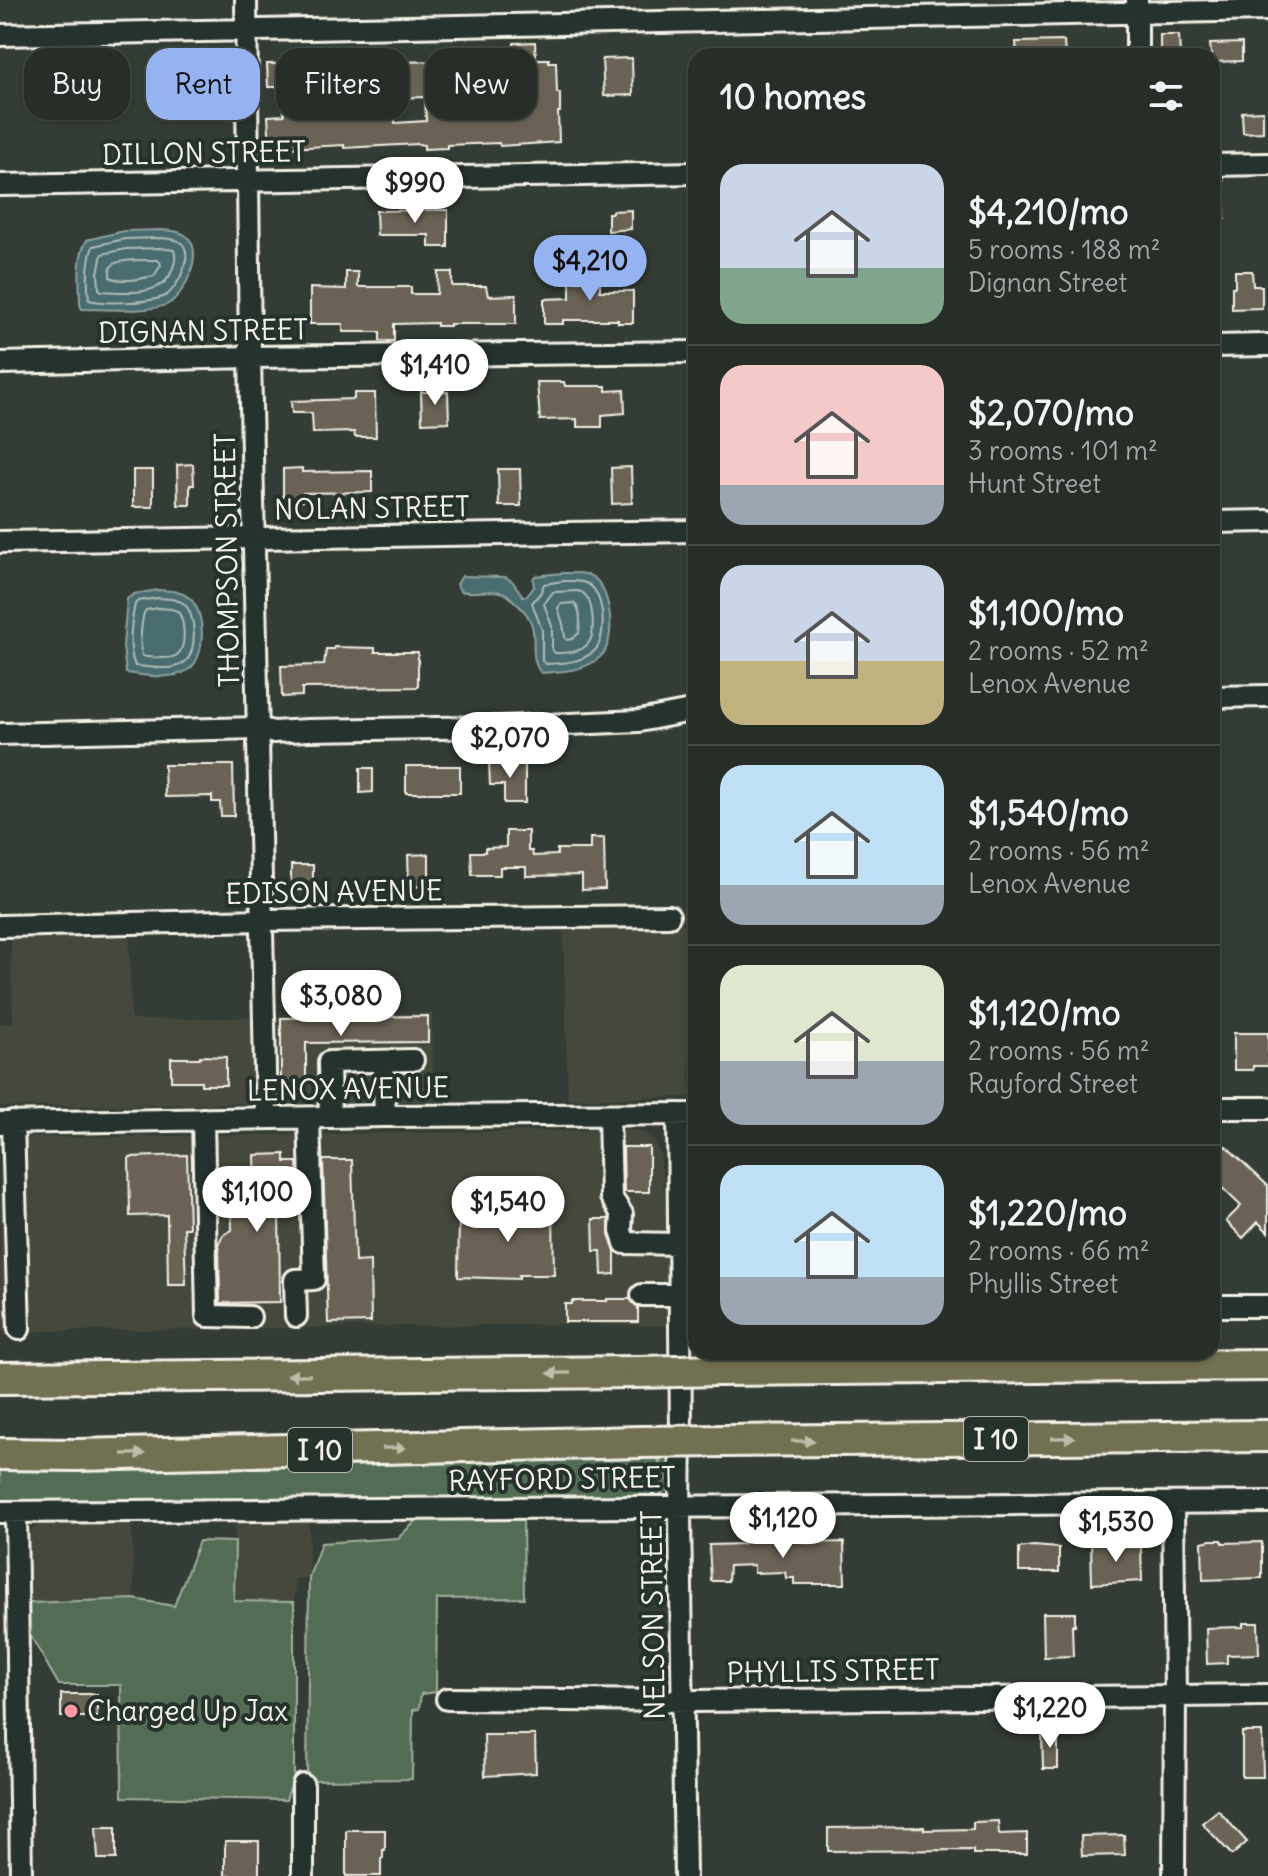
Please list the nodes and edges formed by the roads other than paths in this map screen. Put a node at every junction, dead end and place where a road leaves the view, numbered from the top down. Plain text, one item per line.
1 (246, 0) edge
2 (1137, 6) edge
3 (1268, 10) edge
4 (247, 31) junction
5 (0, 35) edge
6 (1137, 48) edge
7 (1268, 164) edge
8 (1220, 165) edge
9 (688, 173) edge
10 (248, 181) junction
11 (0, 185) edge
12 (1268, 345) edge
13 (1220, 346) edge
14 (688, 352) edge
15 (250, 357) junction
16 (0, 363) edge
17 (1268, 521) edge
18 (1220, 522) edge
19 (688, 531) edge
20 (254, 538) junction
21 (0, 542) edge
22 (1268, 696) edge
23 (1220, 697) edge
24 (688, 712) edge
25 (258, 728) junction
26 (0, 734) edge
27 (669, 916) dead end
28 (262, 920) junction
29 (0, 926) edge
30 (413, 1060) dead end
31 (383, 1061) junction
32 (1220, 1108) edge
33 (1268, 1108) edge
34 (687, 1114) edge
35 (609, 1115) junction
36 (385, 1116) junction
37 (330, 1117) junction
38 (266, 1118) junction
39 (309, 1118) junction
40 (203, 1119) junction
41 (6, 1122) edge
42 (679, 1244) junction
43 (642, 1295) dead end
44 (684, 1304) edge
45 (1220, 1306) edge
46 (1268, 1306) edge
47 (296, 1316) dead end
48 (250, 1317) dead end
49 (19, 1329) dead end
50 (1268, 1365) edge
51 (0, 1371) edge
52 (132, 1377) junction
53 (0, 1378) edge
54 (1268, 1436) edge
55 (0, 1454) edge
56 (77, 1455) junction
57 (0, 1463) edge
58 (1268, 1502) edge
59 (1173, 1503) junction
60 (680, 1506) junction
61 (8, 1512) edge
62 (1175, 1695) junction
63 (1268, 1695) edge
64 (447, 1699) dead end
65 (683, 1701) junction
66 (303, 1785) dead end
67 (21, 1876) edge
68 (303, 1876) edge
69 (685, 1876) edge
70 (1174, 1876) edge

1 - 4 street, THOMPSON STREET
2 - 3 street
2 - 4 street
2 - 6 street
4 - 5 street
4 - 10 street, THOMPSON STREET
7 - 8 street
9 - 10 street, DILLON STREET
10 - 11 street, DILLON STREET
10 - 15 street, THOMPSON STREET
12 - 13 street
14 - 15 street, DIGNAN STREET
15 - 16 street, DIGNAN STREET
15 - 20 street, THOMPSON STREET
17 - 18 street
19 - 20 street, NOLAN STREET
20 - 21 street, NOLAN STREET
20 - 25 street, THOMPSON STREET
22 - 23 street
24 - 25 street
25 - 26 street
25 - 28 street, THOMPSON STREET
27 - 28 street, EDISON AVENUE
28 - 29 street, EDISON AVENUE
28 - 38 street, THOMPSON STREET
30 - 31 street
31 - 36 street
31 - 37 street
32 - 33 street
34 - 35 street, LENOX AVENUE
34 - 42 street, NELSON STREET
35 - 36 street, LENOX AVENUE
35 - 42 street
36 - 37 street, LENOX AVENUE
37 - 39 street, LENOX AVENUE
38 - 39 street, LENOX AVENUE
38 - 40 street, LENOX AVENUE
39 - 47 street
40 - 41 street, LENOX AVENUE
40 - 48 street
41 - 49 street
42 - 44 street, NELSON STREET
43 - 44 street
44 - 60 street, NELSON STREET
45 - 46 street
50 -> 52 highway, bridge
51 - 52 highway
52 - 53 highway
56 -> 54 highway, I 10, bridge
55 - 56 highway, I 10
56 - 57 highway
58 - 59 street, RAYFORD STREET
59 - 60 street, RAYFORD STREET
59 - 62 street
60 - 61 street, RAYFORD STREET
60 - 65 street, NELSON STREET
61 - 67 street
62 - 63 street, PHYLLIS STREET
62 - 65 street, PHYLLIS STREET
62 - 70 street
64 - 65 street, PHYLLIS STREET
65 - 69 street, NELSON STREET
66 - 68 street

